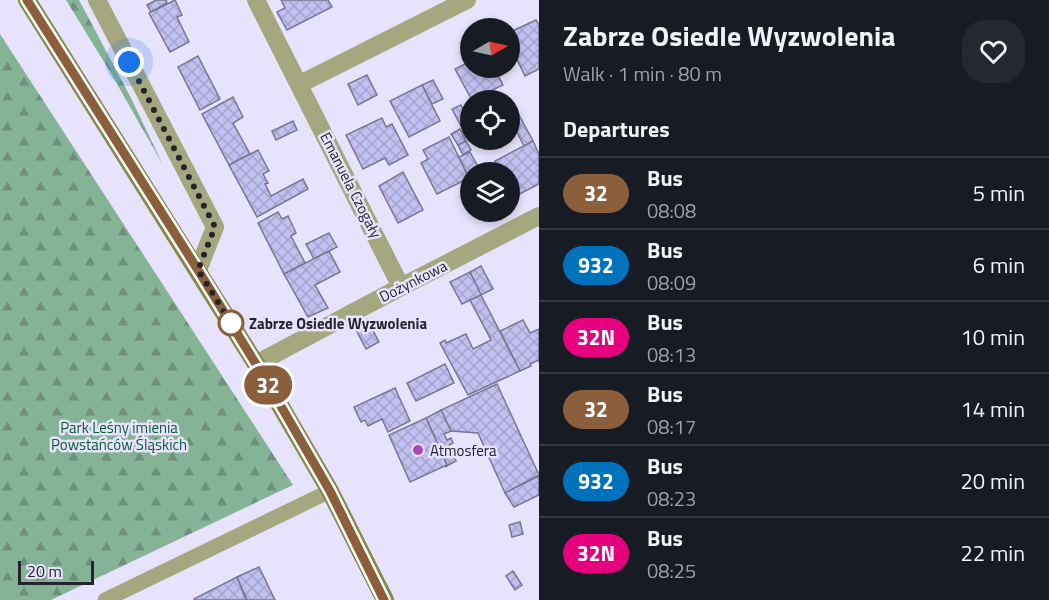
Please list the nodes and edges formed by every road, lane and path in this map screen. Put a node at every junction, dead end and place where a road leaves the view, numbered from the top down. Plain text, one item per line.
1 (27, 0) edge
2 (97, 0) edge
3 (256, 0) edge
4 (467, 0) edge
5 (300, 84) junction
6 (539, 216) edge
7 (198, 270) junction
8 (402, 287) junction
9 (256, 364) junction
10 (330, 491) junction
11 (105, 600) edge
12 (384, 600) edge

1 - 7 street
2 - 7 street
3 - 5 street, Emanuela Czogały
4 - 5 street
5 - 8 street, Emanuela Czogały
6 - 8 street, Dożynkowa
7 - 9 street
8 - 9 street, Dożynkowa
9 - 10 street
10 - 11 lane
10 - 12 street

